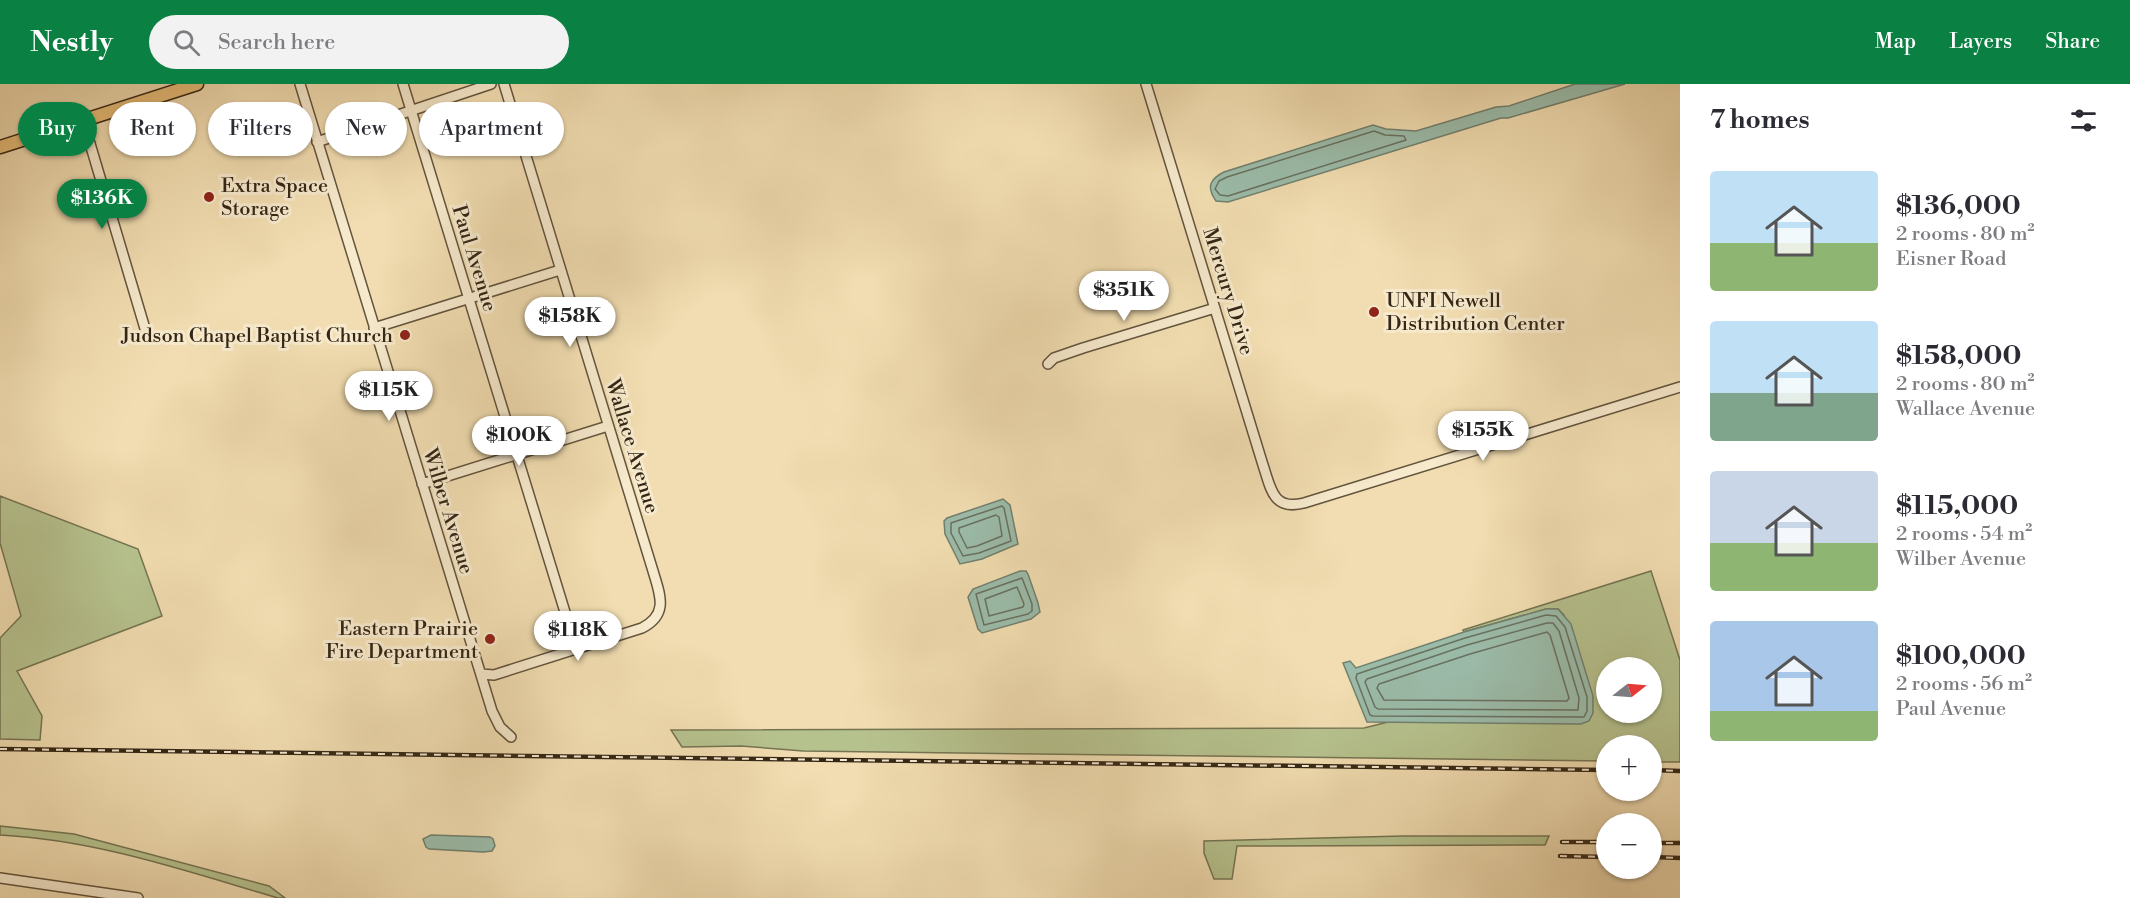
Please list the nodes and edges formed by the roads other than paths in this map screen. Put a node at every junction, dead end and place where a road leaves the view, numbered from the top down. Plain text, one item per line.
1 (197, 84) edge
2 (300, 84) edge
3 (403, 84) edge
4 (490, 84) edge
5 (504, 84) edge
6 (1146, 84) edge
7 (169, 88) edge
8 (411, 110) junction
9 (97, 115) edge
10 (18, 141) edge
11 (317, 142) junction
12 (0, 147) edge
13 (94, 156) edge
14 (560, 270) junction
15 (468, 298) junction
16 (1215, 308) junction
17 (374, 328) junction
18 (146, 332) dead end
19 (1048, 364) dead end
20 (1680, 387) edge
21 (608, 426) junction
22 (515, 454) junction
23 (422, 484) junction
24 (576, 648) junction
25 (481, 674) junction
26 (511, 737) dead end
27 (0, 878) edge
28 (138, 898) edge

1 - 7 main road
2 - 11 street, Wilber Avenue
3 - 8 street, Paul Avenue
4 - 8 street
5 - 14 street, Wallace Avenue
6 - 16 street, Mercury Drive
7 - 9 main road
8 - 11 street
8 - 15 street, Paul Avenue
10 - 12 main road
11 - 17 street, Wilber Avenue
13 - 18 street
14 - 15 street
14 - 21 street, Wallace Avenue
15 - 17 street
15 - 22 street, Paul Avenue
16 - 19 street
16 - 20 street, Mercury Drive
17 - 23 street, Wilber Avenue
21 - 22 street
21 - 24 street, Wallace Avenue
22 - 23 street
22 - 24 street, Paul Avenue
23 - 25 street, Wilber Avenue
24 - 25 street
25 - 26 street, Wilber Avenue
27 - 28 street

